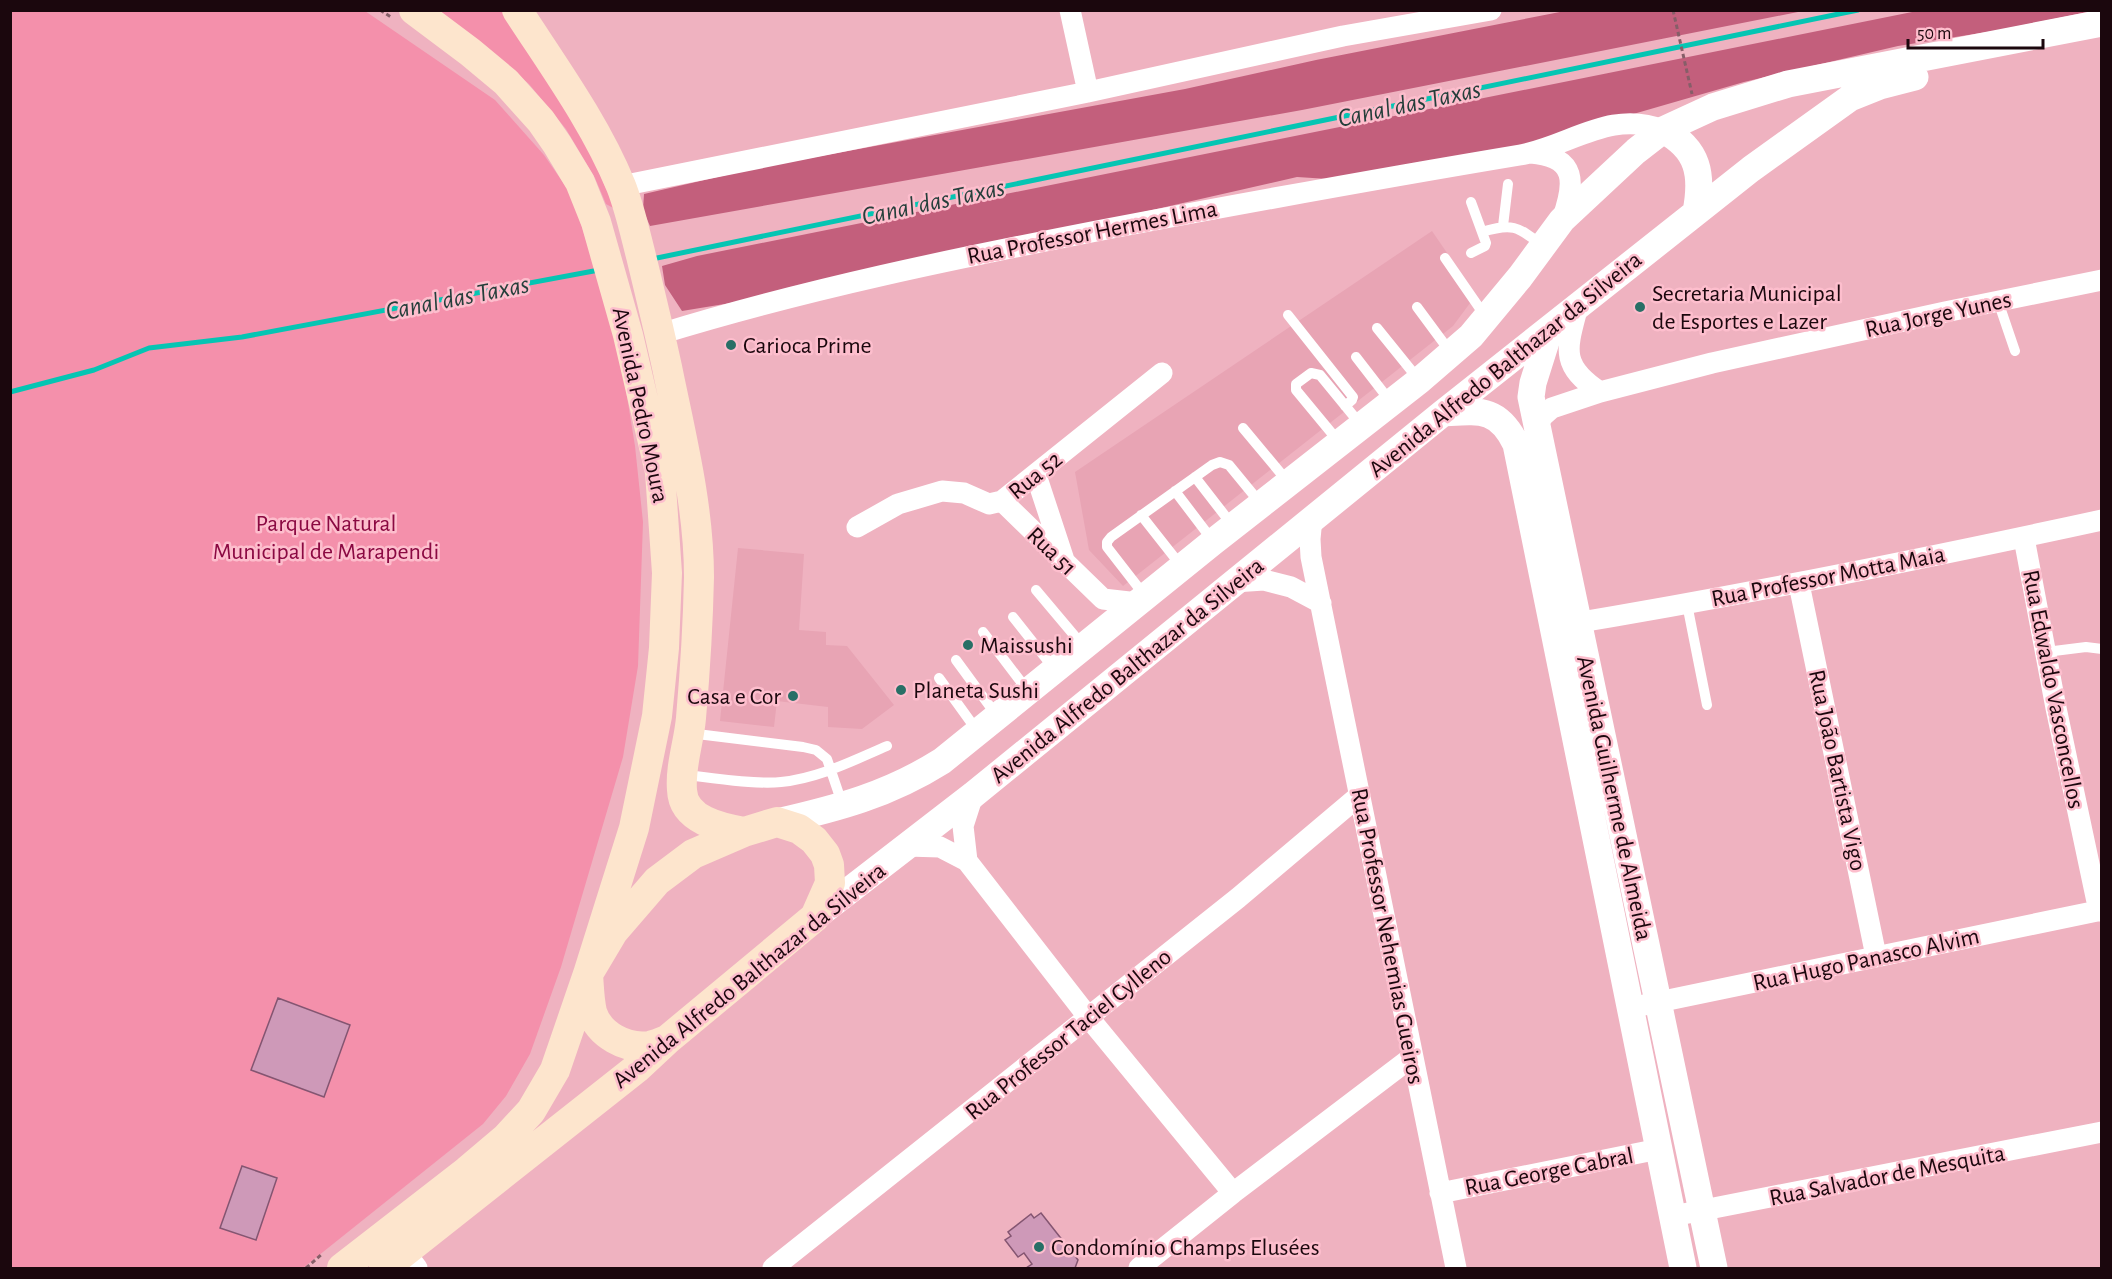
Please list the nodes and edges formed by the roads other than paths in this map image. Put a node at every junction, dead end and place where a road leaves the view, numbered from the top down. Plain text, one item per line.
1 (414, 10) edge
2 (517, 10) edge
3 (1070, 10) edge
4 (1491, 10) edge
5 (2102, 23) edge
6 (2102, 40) edge
7 (1088, 92) junction
8 (1663, 130) junction
9 (1530, 153) junction
10 (1508, 184) dead end
11 (625, 198) junction
12 (1471, 202) dead end
13 (1696, 212) junction
14 (1563, 220) junction
15 (1503, 226) junction
16 (1482, 232) junction
17 (1543, 246) junction
18 (1471, 254) dead end
19 (1444, 258) dead end
20 (2102, 280) edge
21 (1998, 301) junction
22 (1578, 306) junction
23 (1417, 307) dead end
24 (1288, 315) dead end
25 (1486, 319) junction
26 (658, 328) junction
27 (1377, 328) dead end
28 (1550, 330) junction
29 (2015, 351) dead end
30 (1451, 353) junction
31 (1356, 357) dead end
32 (1162, 373) dead end
33 (1420, 380) junction
34 (1600, 392) junction
35 (1390, 402) junction
36 (1443, 413) junction
37 (1353, 416) junction
38 (1536, 426) junction
39 (1244, 428) dead end
40 (1339, 442) junction
41 (1036, 475) junction
42 (1195, 477) junction
43 (1289, 483) junction
44 (1175, 491) junction
45 (1002, 501) junction
46 (1262, 504) junction
47 (1141, 515) junction
48 (1312, 518) junction
49 (2101, 522) edge
50 (857, 527) dead end
51 (1223, 534) junction
52 (2024, 538) junction
53 (1065, 564) junction
54 (1183, 567) junction
55 (1234, 582) junction
56 (1799, 584) junction
57 (1036, 590) dead end
58 (1103, 599) junction
59 (1141, 600) junction
60 (1321, 603) junction
61 (1688, 604) junction
62 (1013, 617) dead end
63 (1566, 625) junction
64 (983, 632) dead end
65 (1091, 641) junction
66 (2102, 649) edge
67 (2046, 652) junction
68 (956, 660) dead end
69 (1055, 670) junction
70 (939, 678) dead end
71 (1028, 692) junction
72 (1707, 705) dead end
73 (988, 724) junction
74 (689, 733) junction
75 (887, 746) dead end
76 (831, 770) junction
77 (682, 775) junction
78 (973, 795) junction
79 (1360, 795) junction
80 (844, 807) junction
81 (777, 822) junction
82 (744, 832) junction
83 (907, 846) junction
84 (967, 861) junction
85 (2100, 910) edge
86 (815, 917) junction
87 (1876, 956) junction
88 (588, 974) junction
89 (1658, 1003) junction
90 (1630, 1008) junction
91 (1089, 1018) junction
92 (667, 1040) junction
93 (1412, 1057) junction
94 (2102, 1132) edge
95 (1659, 1149) junction
96 (1233, 1193) junction
97 (1440, 1193) junction
98 (1702, 1212) junction
99 (1672, 1216) junction
100 (333, 1261) edge
101 (402, 1263) edge
102 (772, 1269) edge
103 (1139, 1269) edge
104 (1456, 1269) edge
105 (1683, 1269) edge
106 (1714, 1269) edge

1 - 88 main road, Avenida Pedro Moura
2 - 11 main road, Avenida Pedro Moura
3 - 7 street
4 - 7 street
5 - 8 street, Avenida Alfredo Balthazar da Silveira
6 - 13 street, Avenida Alfredo Balthazar da Silveira
7 - 11 street
8 - 9 street, Rua Professor Hermes Lima
8 - 13 street
8 - 14 street, Avenida Alfredo Balthazar da Silveira
9 - 14 street, Rua Professor Hermes Lima
9 - 26 street, Rua Professor Hermes Lima
10 - 15 lane
11 - 26 main road, Avenida Pedro Moura
12 - 16 lane
13 - 22 street, Avenida Alfredo Balthazar da Silveira
14 - 17 street, Avenida Alfredo Balthazar da Silveira
15 - 16 lane
15 - 17 lane
16 - 18 lane
17 - 25 street, Avenida Alfredo Balthazar da Silveira
19 - 25 lane
20 - 21 street, Rua Jorge Yunes
21 - 29 lane
21 - 34 street, Rua Jorge Yunes
22 - 28 street, Avenida Alfredo Balthazar da Silveira
22 - 34 street
23 - 30 lane
24 - 37 lane
25 - 30 street, Avenida Alfredo Balthazar da Silveira
26 - 74 main road, Avenida Pedro Moura
27 - 33 lane
28 - 36 street, Avenida Alfredo Balthazar da Silveira
28 - 38 street, Avenida Guilherme de Almeida
30 - 33 street, Avenida Alfredo Balthazar da Silveira
31 - 35 lane
32 - 41 street, Rua 52
33 - 35 street, Avenida Alfredo Balthazar da Silveira
34 - 38 street, Rua Jorge Yunes
35 - 37 street, Avenida Alfredo Balthazar da Silveira
36 - 48 street, Avenida Alfredo Balthazar da Silveira
36 - 63 street, Avenida Guilherme de Almeida
37 - 40 street, Avenida Alfredo Balthazar da Silveira
37 - 40 lane
38 - 63 street, Avenida Guilherme de Almeida
39 - 43 lane
40 - 43 street, Avenida Alfredo Balthazar da Silveira
41 - 45 street, Rua 52
41 - 53 street
42 - 44 lane
42 - 46 lane
42 - 51 lane
43 - 46 street, Avenida Alfredo Balthazar da Silveira
44 - 47 lane
44 - 51 lane
45 - 50 street, Rua 52
45 - 53 street, Rua 51
46 - 51 street, Avenida Alfredo Balthazar da Silveira
47 - 54 lane
47 - 59 lane
48 - 55 street, Avenida Alfredo Balthazar da Silveira
48 - 60 street, Rua Professor Nehemias Gueiros
49 - 52 street, Rua Professor Motta Maia
51 - 54 street, Avenida Alfredo Balthazar da Silveira
52 - 56 street, Rua Professor Motta Maia
52 - 67 street, Rua Edwaldo Vasconcellos
53 - 58 street, Rua 51
54 - 59 street, Avenida Alfredo Balthazar da Silveira
55 - 60 street
55 - 78 street, Avenida Alfredo Balthazar da Silveira
56 - 61 street, Rua Professor Motta Maia
56 - 87 street, Rua João Bartista Vigo
57 - 65 lane
58 - 59 street
58 - 65 street
59 - 65 street, Avenida Alfredo Balthazar da Silveira
60 - 79 street, Rua Professor Nehemias Gueiros
61 - 63 street, Rua Professor Motta Maia
61 - 72 lane
62 - 69 lane
63 - 89 street, Avenida Guilherme de Almeida
63 - 90 street, Avenida Guilherme de Almeida
64 - 71 lane
65 - 69 street, Avenida Alfredo Balthazar da Silveira
66 - 67 lane
67 - 85 street, Rua Edwaldo Vasconcellos
68 - 73 lane
69 - 71 street, Avenida Alfredo Balthazar da Silveira
70 - 73 lane
71 - 73 street, Avenida Alfredo Balthazar da Silveira
73 - 80 street, Avenida Alfredo Balthazar da Silveira
74 - 76 lane
74 - 77 main road, Avenida Pedro Moura
75 - 76 lane
76 - 77 lane
76 - 80 lane
77 - 82 main road, Avenida Pedro Moura
78 - 83 street, Avenida Alfredo Balthazar da Silveira
78 - 84 street
79 - 91 street, Rua Professor Taciel Cylleno
79 - 93 street, Rua Professor Nehemias Gueiros
80 - 81 street, Avenida Alfredo Balthazar da Silveira
81 - 82 main road, Avenida Alfredo Balthazar da Silveira
81 - 86 main road
82 - 88 main road, Avenida Alfredo Balthazar da Silveira
83 - 84 street
83 - 86 street, Avenida Alfredo Balthazar da Silveira
84 - 91 street
85 - 87 street, Rua Hugo Panasco Alvim
86 - 92 main road, Avenida Alfredo Balthazar da Silveira
87 - 89 street, Rua Hugo Panasco Alvim
88 - 92 main road
88 - 100 main road, Avenida Alfredo Balthazar da Silveira
89 - 90 street, Rua Hugo Panasco Alvim
89 - 98 street, Avenida Guilherme de Almeida
90 - 95 street, Avenida Guilherme de Almeida
91 - 96 street
91 - 102 street, Rua Professor Taciel Cylleno
92 - 101 main road, Avenida Alfredo Balthazar da Silveira
93 - 96 street
93 - 97 street, Rua Professor Nehemias Gueiros
94 - 98 street, Rua Salvador de Mesquita
95 - 97 street, Rua George Cabral
95 - 99 street, Avenida Guilherme de Almeida
96 - 103 street
97 - 104 street, Rua Professor Nehemias Gueiros
98 - 99 street, Rua Salvador de Mesquita
98 - 106 street, Avenida Guilherme de Almeida
99 - 105 street, Avenida Guilherme de Almeida

